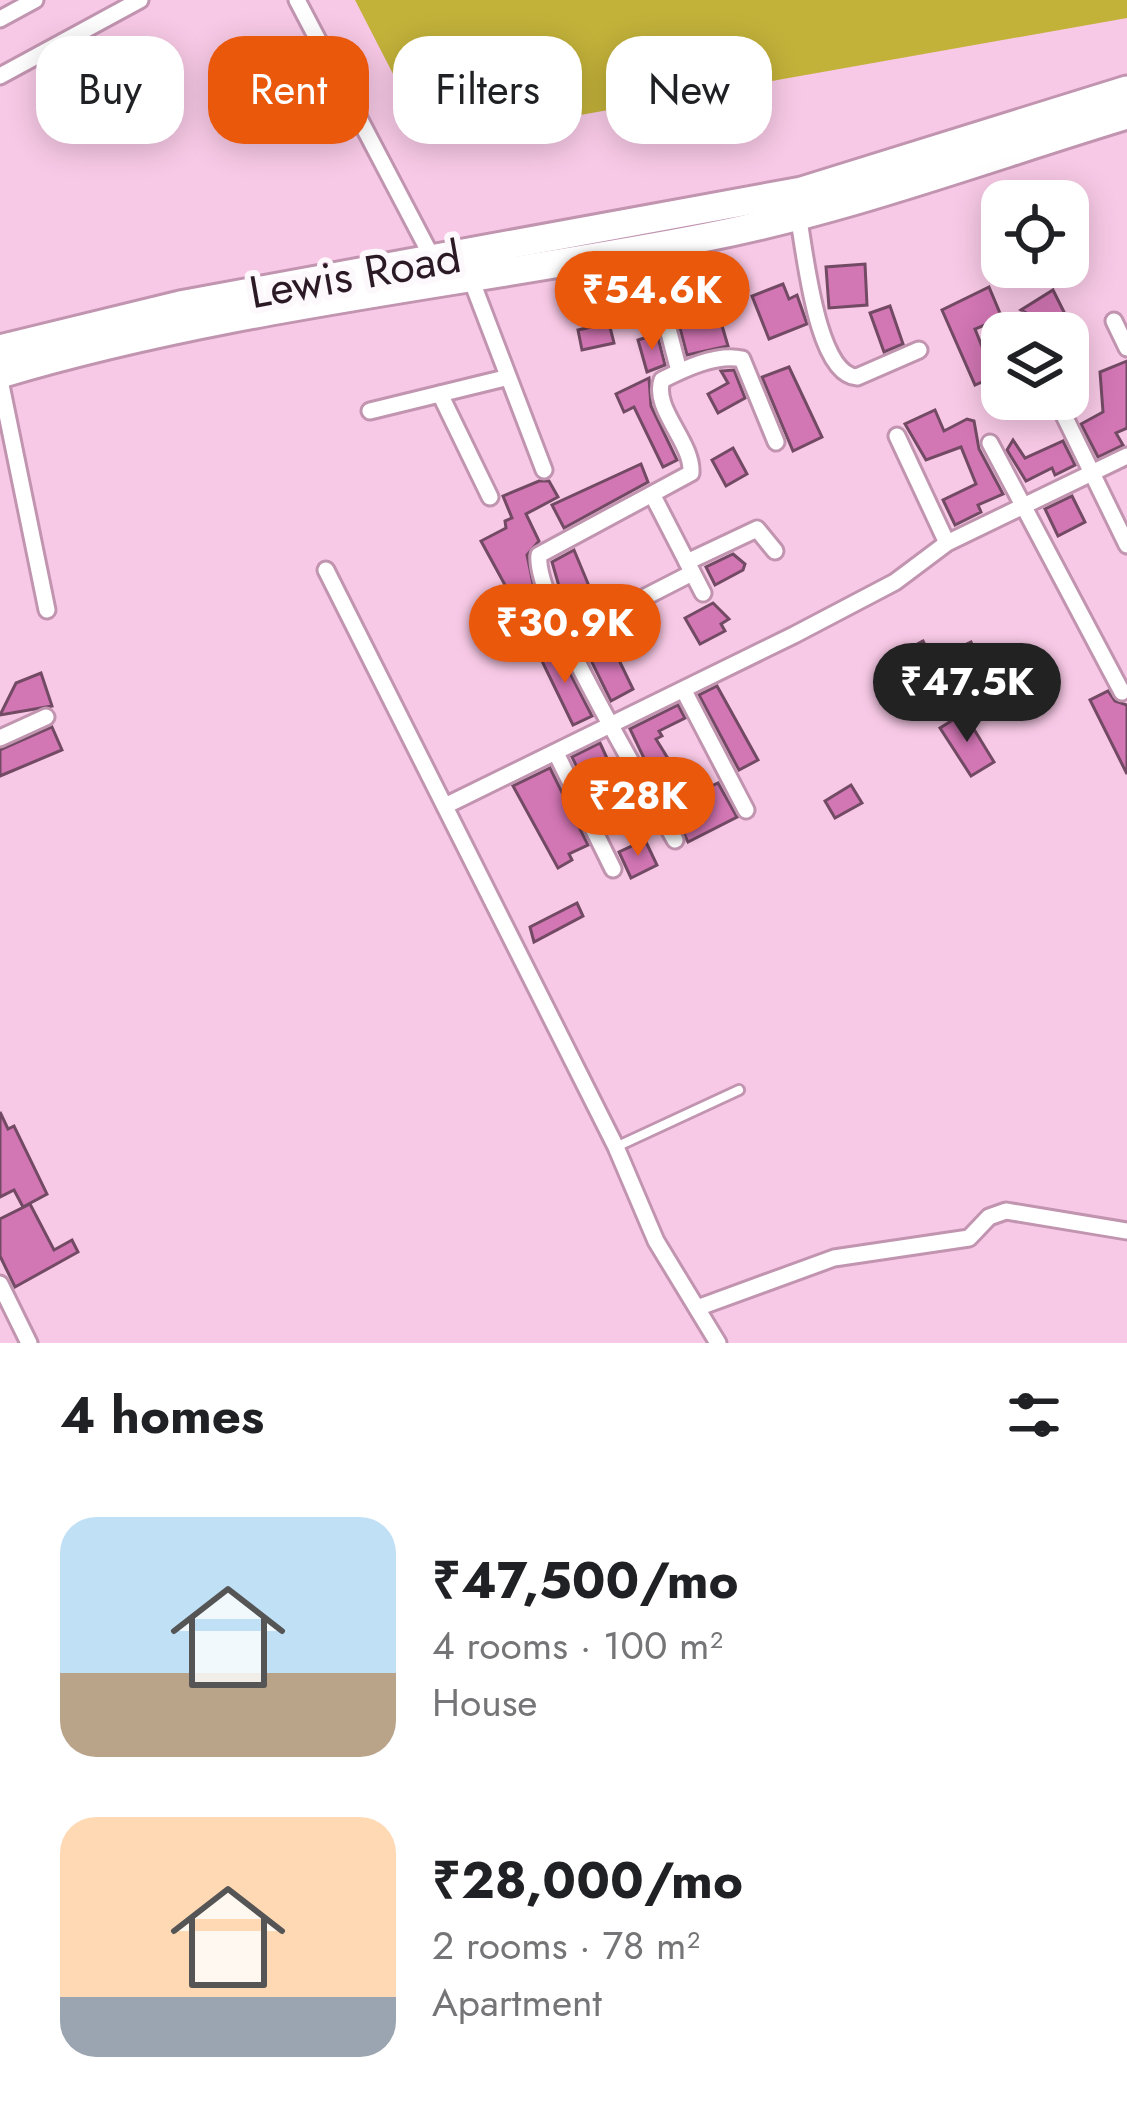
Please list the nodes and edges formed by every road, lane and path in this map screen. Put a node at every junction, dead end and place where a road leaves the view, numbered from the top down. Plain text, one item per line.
1 (35, 0) edge
2 (140, 0) edge
3 (297, 0) edge
4 (0, 19) edge
5 (0, 76) edge
6 (1127, 90) edge
7 (1127, 115) edge
8 (798, 215) junction
9 (647, 248) junction
10 (434, 261) junction
11 (471, 279) junction
12 (1114, 321) dead end
13 (1127, 348) edge
14 (0, 349) edge
15 (919, 350) dead end
16 (679, 371) junction
17 (0, 377) edge
18 (505, 378) junction
19 (440, 394) junction
20 (370, 411) dead end
21 (1065, 420) edge
22 (897, 436) dead end
23 (776, 442) dead end
24 (990, 443) dead end
25 (1127, 456) edge
26 (544, 470) dead end
27 (1089, 473) junction
28 (653, 496) junction
29 (490, 497) dead end
30 (1024, 508) junction
31 (947, 543) junction
32 (1127, 545) edge
33 (775, 551) dead end
34 (689, 568) junction
35 (326, 570) dead end
36 (703, 593) dead end
37 (47, 610) dead end
38 (608, 616) dead end
39 (684, 691) junction
40 (1122, 692) dead end
41 (46, 717) dead end
42 (614, 724) junction
43 (0, 738) edge
44 (556, 753) junction
45 (445, 806) junction
46 (746, 810) dead end
47 (675, 840) dead end
48 (613, 869) dead end
49 (739, 1090) dead end
50 (616, 1147) junction
51 (1127, 1231) edge
52 (0, 1285) edge
53 (697, 1308) junction
54 (29, 1343) edge
55 (718, 1343) edge

1 - 4 street
2 - 5 street
3 - 10 street
6 - 10 highway, Lewis Road
7 - 8 highway
8 - 9 highway
8 - 15 street
9 - 11 highway
9 - 16 street
10 - 14 highway, Lewis Road
11 - 17 highway
11 - 18 street
12 - 13 street
16 - 23 street
16 - 28 street
17 - 37 street
18 - 19 street
18 - 26 street
19 - 20 street
19 - 29 street
21 - 27 street
22 - 31 street
24 - 30 street
25 - 27 street
27 - 30 street
27 - 32 street
28 - 34 street
28 - 42 street
30 - 31 street
30 - 40 street
31 - 39 street
33 - 34 street
34 - 36 street
34 - 38 street
35 - 45 street
39 - 42 street
39 - 46 street
41 - 43 street
42 - 44 street
42 - 47 street
44 - 45 street
44 - 48 street
45 - 50 street
49 - 50 lane
50 - 53 street
51 - 53 street
52 - 54 street
53 - 55 street

